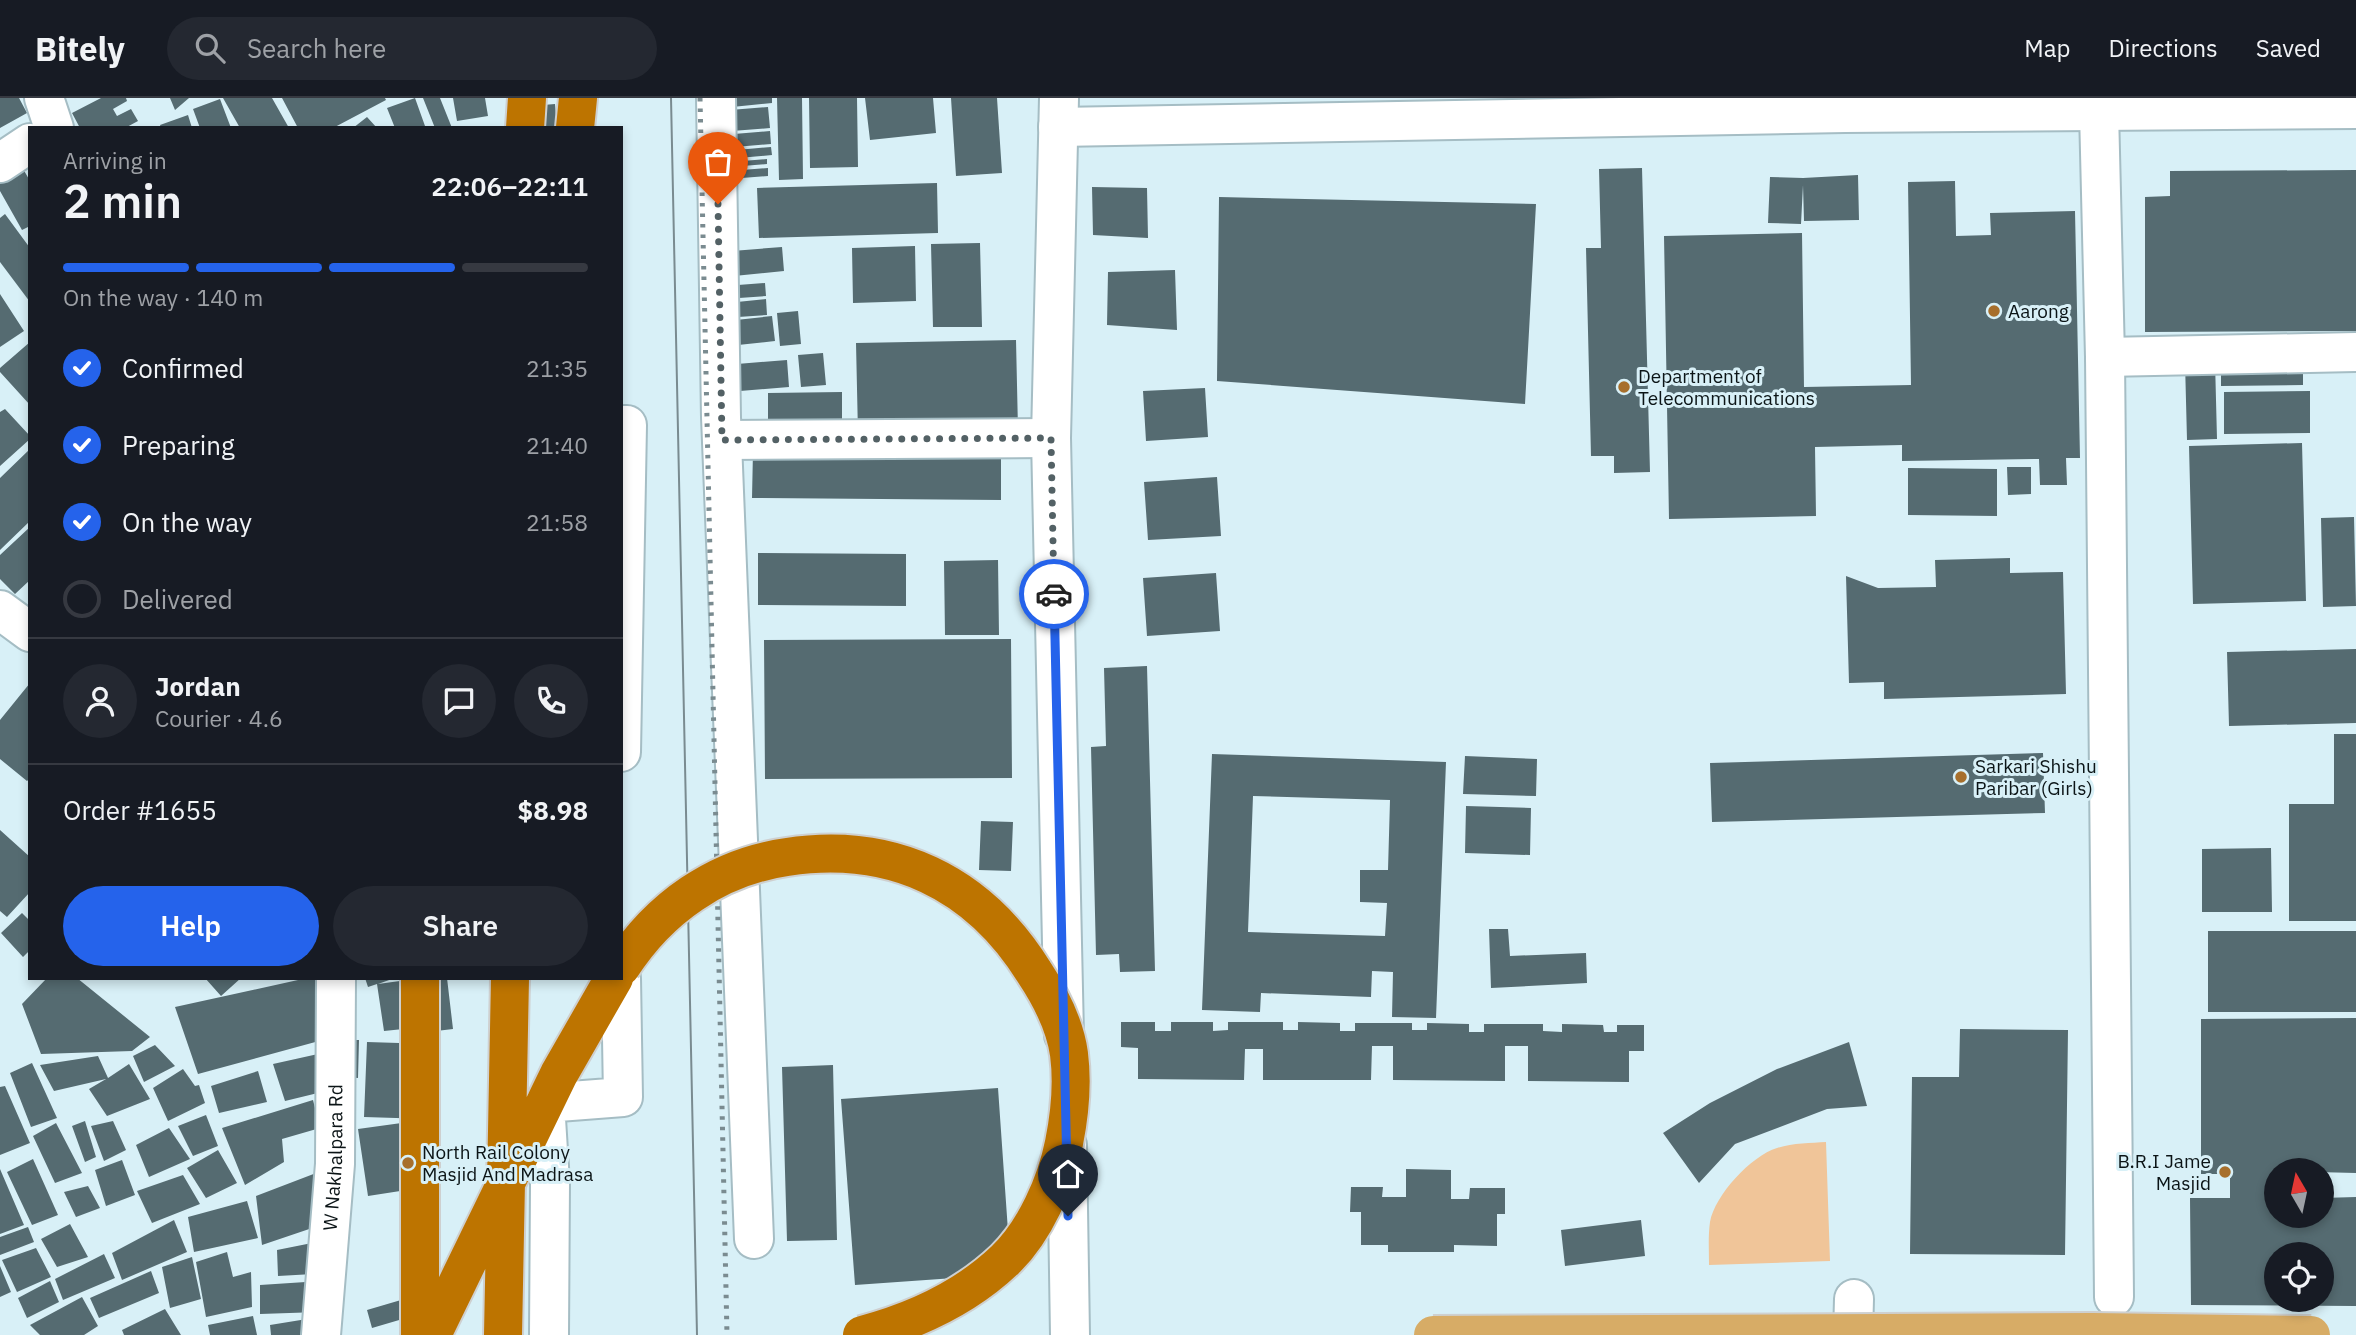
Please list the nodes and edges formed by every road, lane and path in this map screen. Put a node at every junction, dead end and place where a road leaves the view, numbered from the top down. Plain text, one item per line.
1 (44, 98) edge
2 (527, 98) edge
3 (578, 98) edge
4 (716, 98) edge
5 (1845, 105) edge
6 (2356, 108) edge
7 (2099, 111) junction
8 (1058, 113) edge
9 (53, 126) edge
10 (524, 126) edge
11 (575, 126) edge
12 (28, 145) edge
13 (0, 163) edge
14 (2356, 352) edge
15 (2105, 356) junction
16 (623, 425) edge
17 (1051, 438) junction
18 (722, 440) junction
19 (0, 610) edge
20 (28, 631) edge
21 (623, 643) edge
22 (623, 964) edge
23 (336, 980) edge
24 (421, 980) edge
25 (510, 980) edge
26 (613, 980) edge
27 (621, 980) edge
28 (754, 1239) dead end
29 (2115, 1297) dead end
30 (321, 1335) edge
31 (420, 1335) edge
32 (432, 1335) edge
33 (503, 1335) edge
34 (548, 1335) edge
35 (862, 1335) edge
36 (1070, 1335) edge
37 (1433, 1335) edge
38 (2311, 1335) edge

1 - 9 street
2 - 10 highway
3 - 11 highway
4 - 18 street
5 - 7 street
5 - 8 street
6 - 7 street
7 - 15 street
8 - 17 street
12 - 13 street
14 - 15 street
15 - 29 street
16 - 21 street
17 - 18 street
17 - 36 street
18 - 28 street
19 - 20 street
22 - 35 highway, bridge
23 - 30 street, W Nakhalpara Rd
24 - 31 highway
25 - 33 highway
26 - 32 highway
27 - 34 street
37 - 38 main road, bridge

